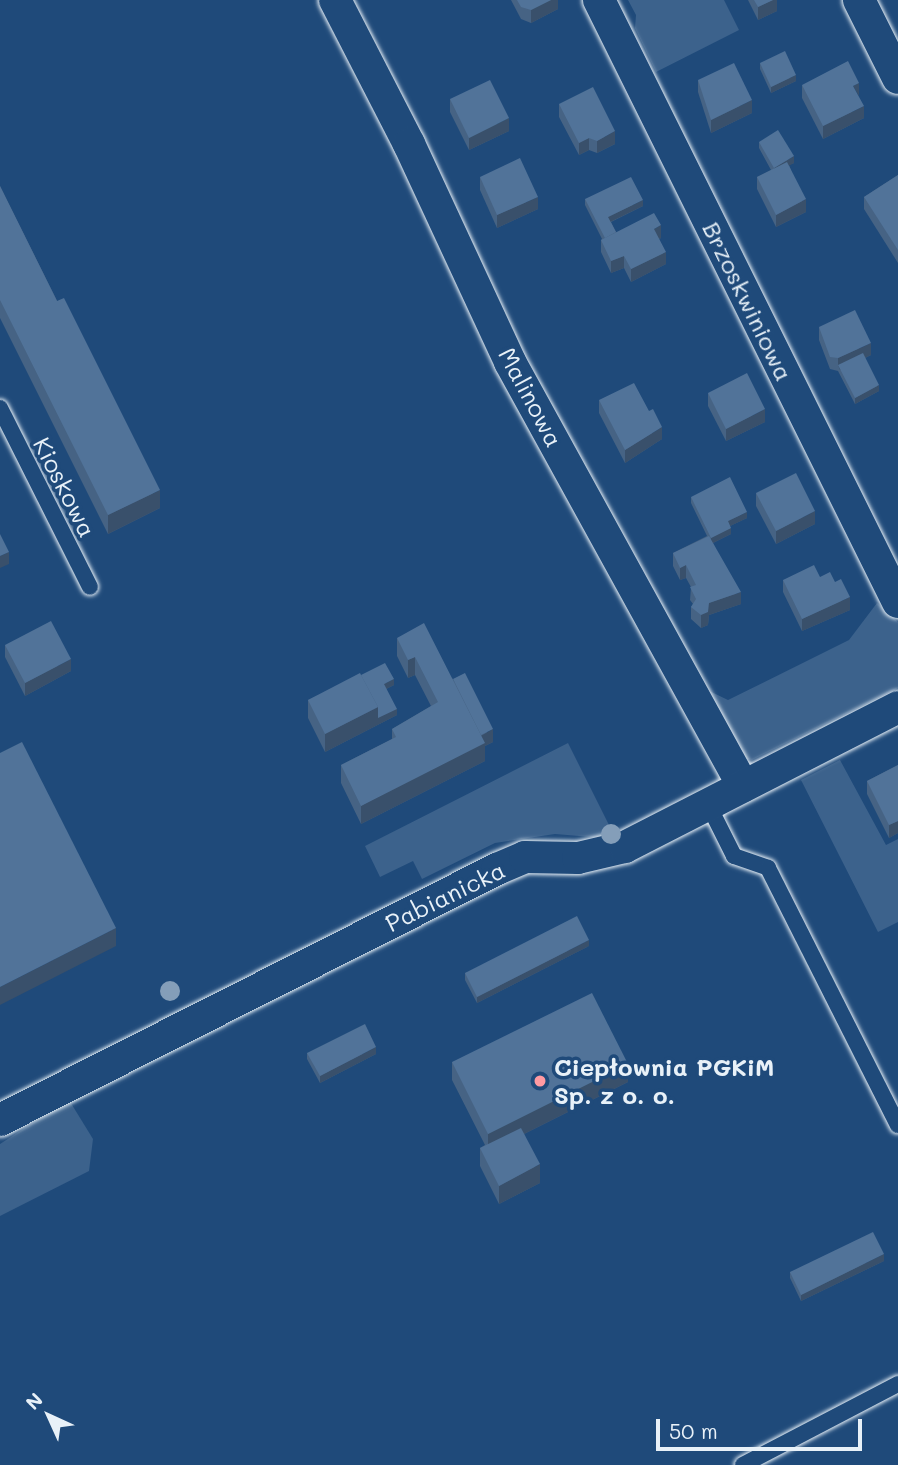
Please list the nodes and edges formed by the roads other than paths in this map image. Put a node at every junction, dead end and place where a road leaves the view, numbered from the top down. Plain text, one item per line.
1 (335, 0) edge
2 (598, 0) edge
3 (859, 0) edge
4 (898, 78) edge
5 (0, 408) edge
6 (90, 587) dead end
7 (898, 602) edge
8 (898, 707) edge
9 (743, 786) junction
10 (708, 804) junction
11 (0, 1121) edge
12 (898, 1125) edge
13 (898, 1384) edge
14 (743, 1465) edge

1 - 9 street, Malinowa
2 - 7 street, Brzoskwiniowa
3 - 4 street
5 - 6 lane, Kioskowa
8 - 9 street, Pabianicka
9 - 10 street, Pabianicka
10 - 11 street, Pabianicka
10 - 12 lane
13 - 14 lane

